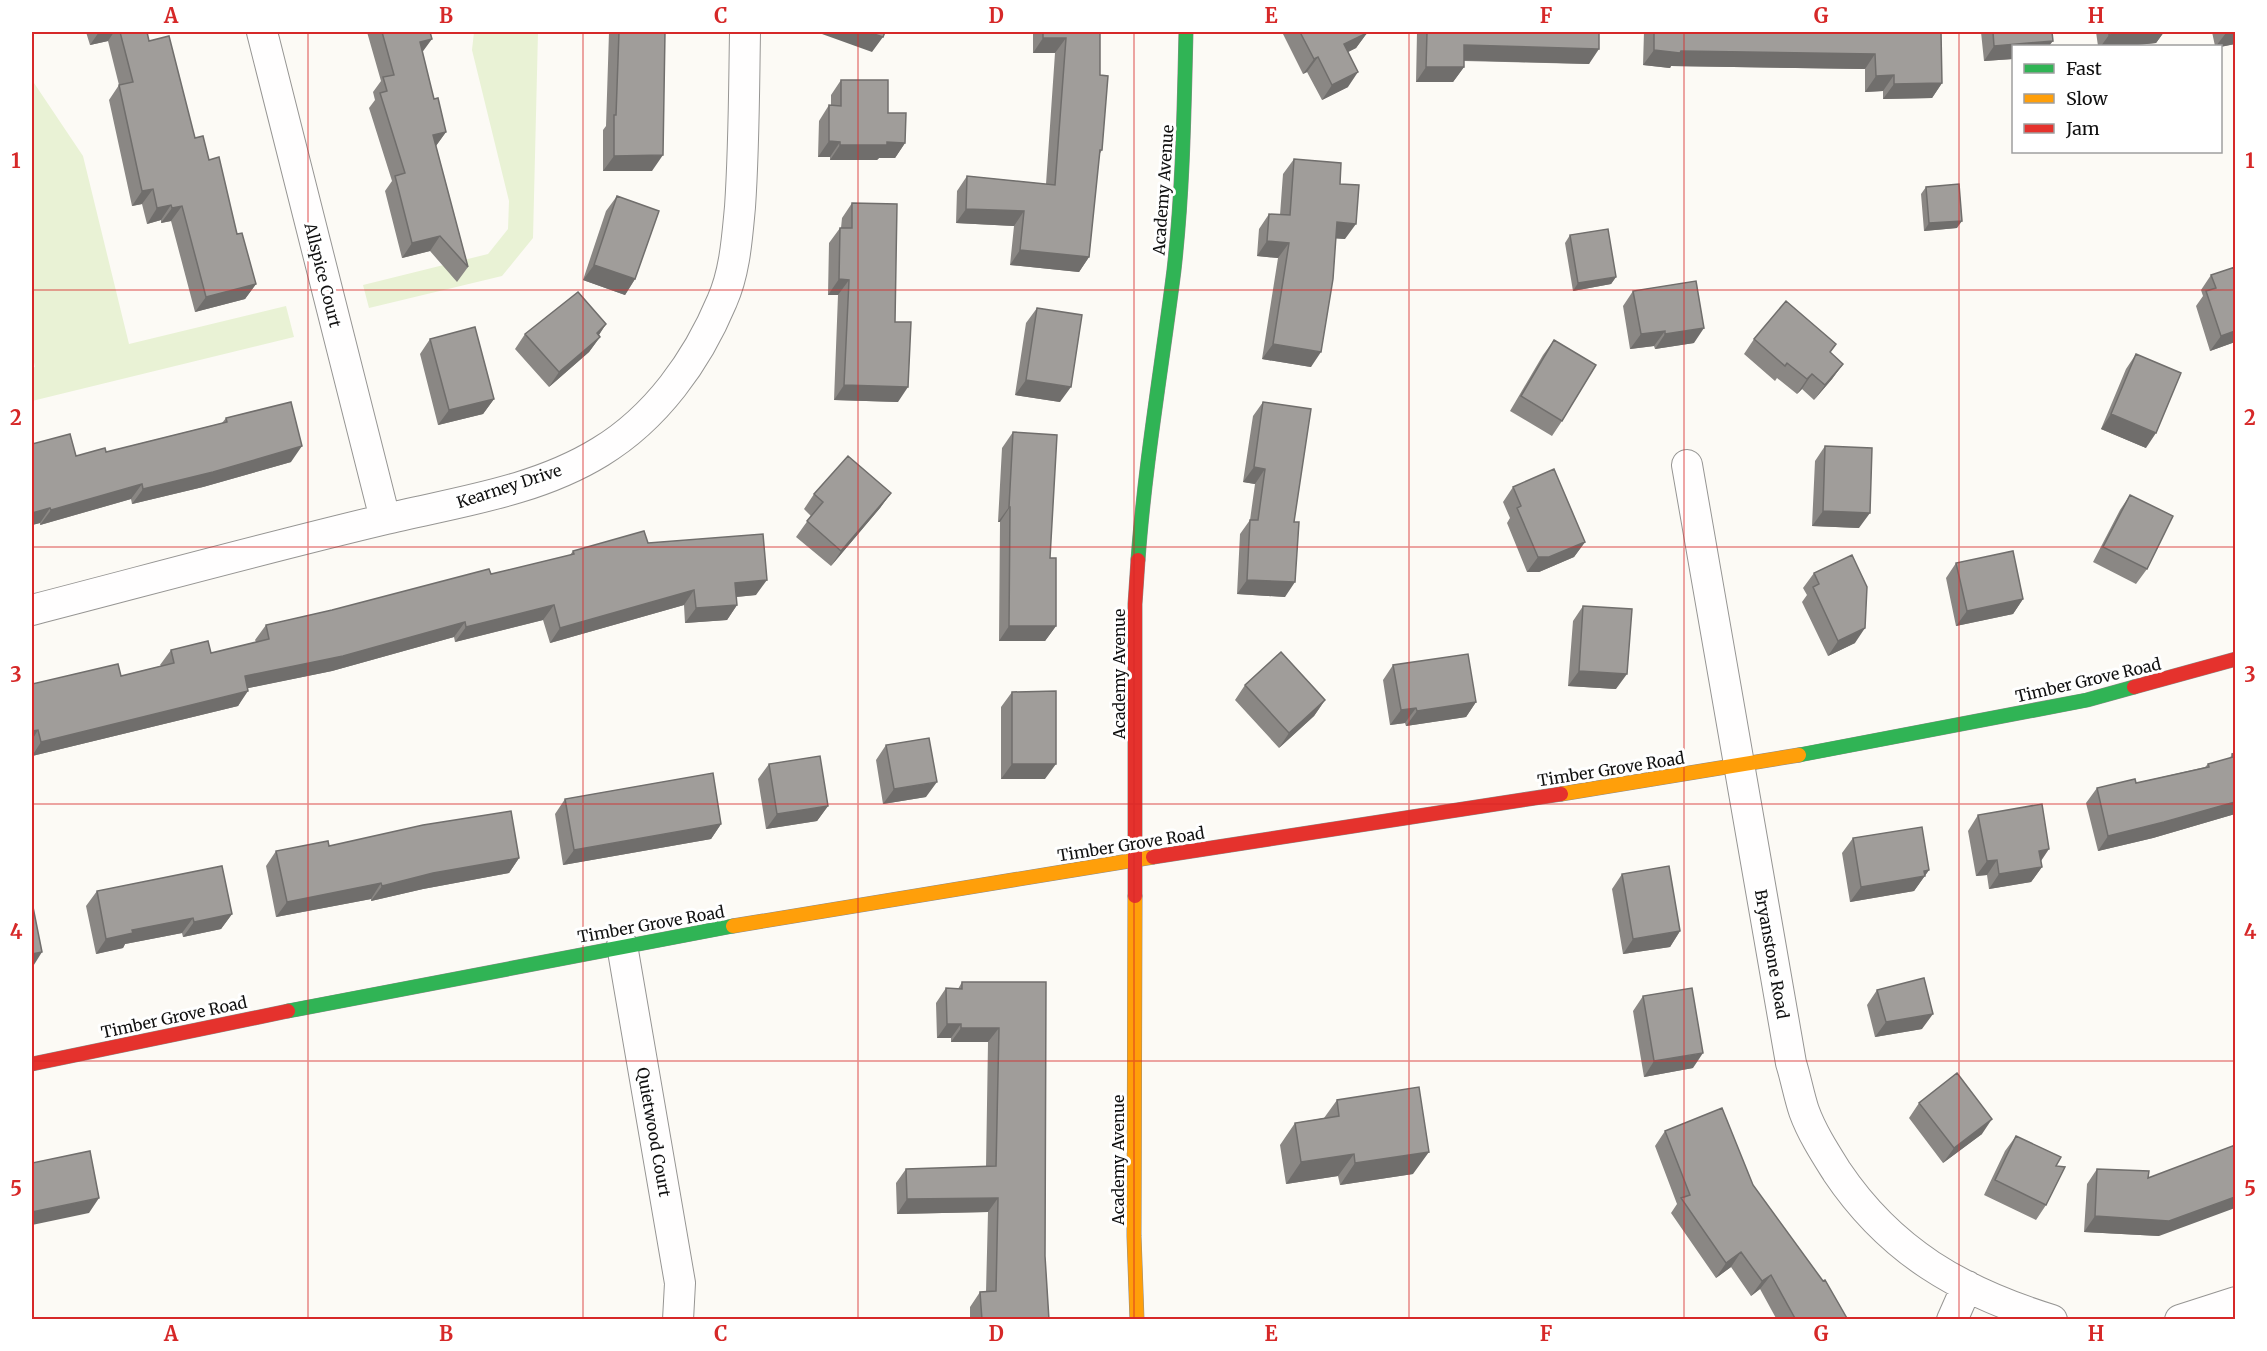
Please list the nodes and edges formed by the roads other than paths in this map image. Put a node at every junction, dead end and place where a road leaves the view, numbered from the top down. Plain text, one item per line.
1 (262, 32) edge
2 (745, 32) edge
3 (1186, 32) edge
4 (1687, 465) dead end
5 (385, 519) junction
6 (32, 610) edge
7 (2235, 659) edge
8 (1740, 766) junction
9 (1136, 860) junction
10 (622, 945) junction
11 (32, 1064) edge
12 (1968, 1287) junction
13 (2235, 1302) edge
14 (678, 1320) edge
15 (1137, 1320) edge
16 (1952, 1320) edge
17 (2052, 1320) edge
18 (2180, 1320) edge

1 - 5 street, Allspice Court
2 - 5 street, Kearney Drive
3 - 9 street, Academy Avenue
4 - 8 street, Bryanstone Road
5 - 6 street, Kearney Drive
7 - 8 street, Timber Grove Road
8 - 9 street, Timber Grove Road
8 - 12 street, Bryanstone Road
9 - 10 street, Timber Grove Road
9 - 15 street, Academy Avenue
10 - 11 street, Timber Grove Road
10 - 14 street, Quietwood Court
12 - 16 street
12 - 17 street, Bryanstone Road
13 - 18 street

